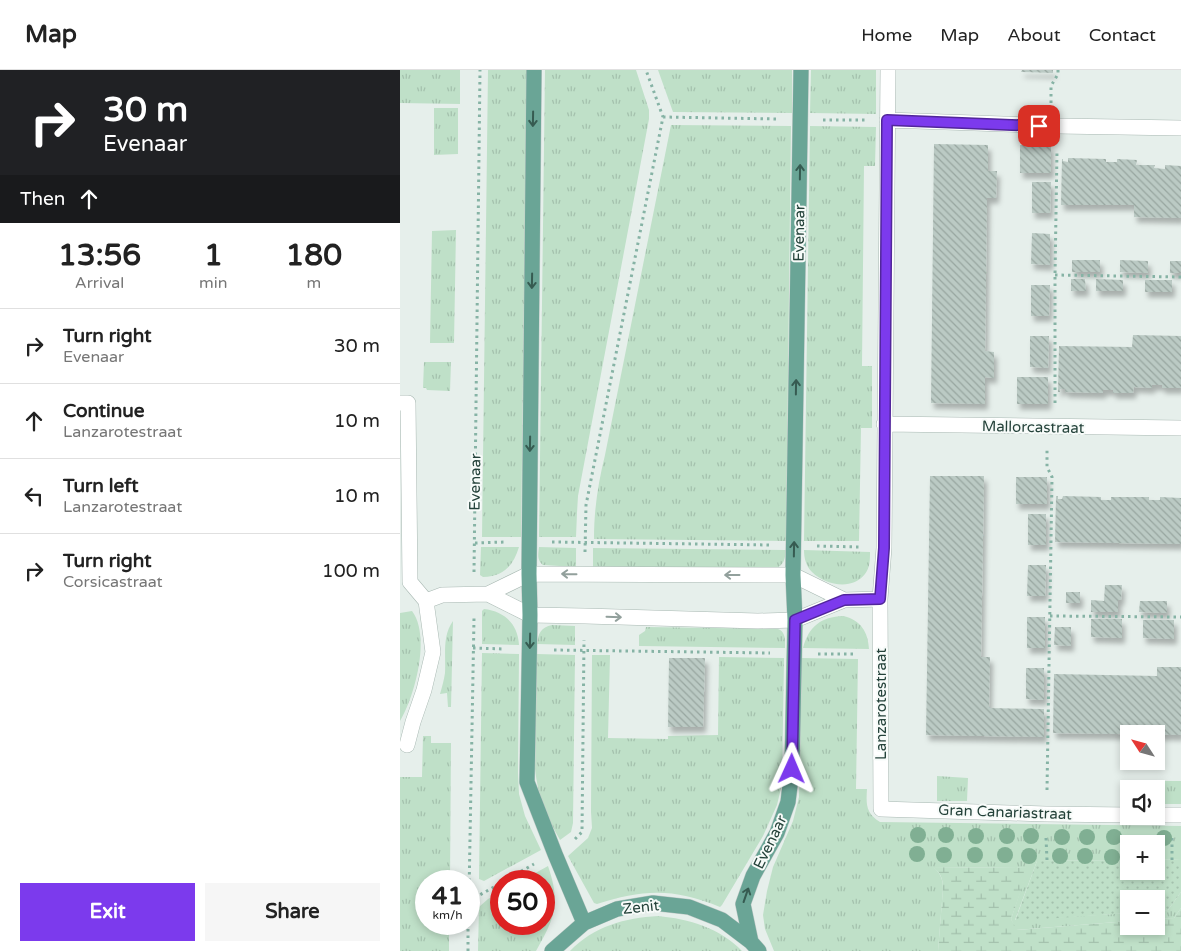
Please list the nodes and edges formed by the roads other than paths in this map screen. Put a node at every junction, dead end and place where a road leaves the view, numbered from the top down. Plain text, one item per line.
1 (534, 70) edge
2 (801, 70) edge
3 (888, 70) edge
4 (887, 120) junction
5 (1181, 128) edge
6 (400, 403) edge
7 (884, 424) junction
8 (1181, 428) edge
9 (529, 574) junction
10 (793, 575) junction
11 (481, 594) junction
12 (880, 599) junction
13 (844, 600) junction
14 (426, 601) junction
15 (530, 615) junction
16 (795, 620) junction
17 (407, 745) dead end
18 (881, 808) joint
19 (1120, 815) edge
20 (1165, 815) edge
21 (1181, 815) edge
22 (584, 924) junction
23 (755, 946) edge
24 (552, 951) edge

1 -> 9 main road
10 -> 2 main road, Evenaar
3 - 4 street, Lanzarotestraat
4 - 5 street
4 - 7 street, Lanzarotestraat
6 - 14 street
7 - 8 street, Mallorcastraat
7 - 12 street, Lanzarotestraat
10 -> 9 street
9 - 11 street
9 - 15 main road
10 - 13 street
10 - 16 main road, Evenaar
11 - 14 street
11 - 15 street
12 - 13 street
12 - 18 street, Lanzarotestraat
13 - 16 street
14 - 17 street
15 -> 16 street
15 -> 22 main road
23 -> 16 main road, Evenaar
18 - 19 street, Gran Canariastraat
20 - 21 street
22 - 23 main road, Zenit
22 - 24 main road, Zenit

